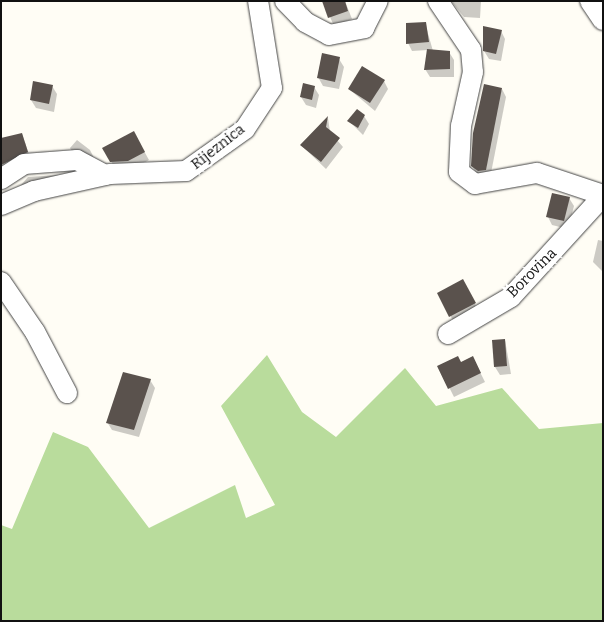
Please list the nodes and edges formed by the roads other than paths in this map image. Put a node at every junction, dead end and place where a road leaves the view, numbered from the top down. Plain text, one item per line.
1 (258, 1) edge
2 (285, 1) edge
3 (378, 1) edge
4 (438, 1) edge
5 (590, 1) edge
6 (603, 20) edge
7 (105, 176) junction
8 (1, 179) edge
9 (603, 196) edge
10 (1, 205) edge
11 (1, 282) edge
12 (448, 334) dead end
13 (67, 393) dead end

1 - 7 street, Rijeznica
2 - 3 street
4 - 9 street
5 - 6 street
7 - 8 street
7 - 10 street, Rijeznica
9 - 12 street, Borovina
11 - 13 street

